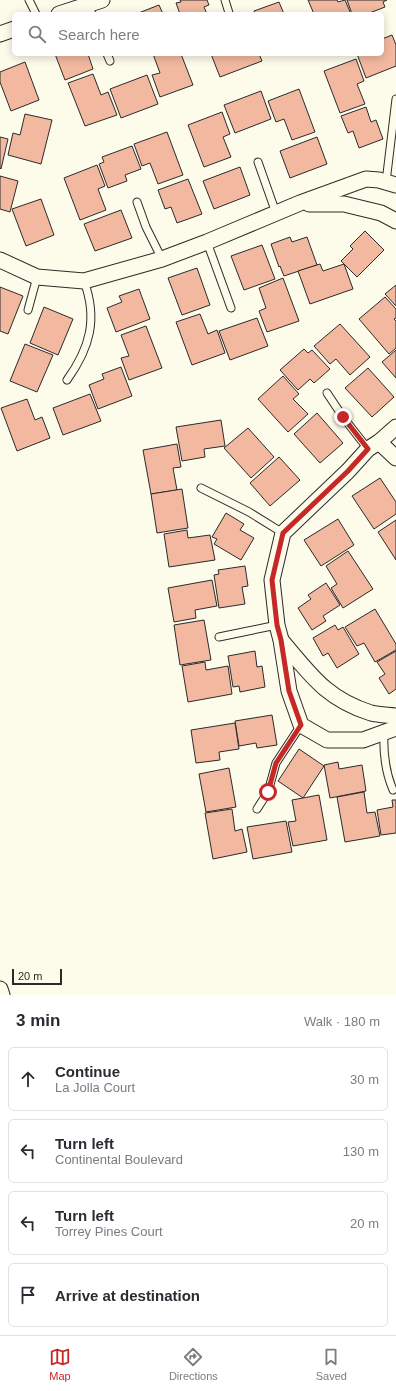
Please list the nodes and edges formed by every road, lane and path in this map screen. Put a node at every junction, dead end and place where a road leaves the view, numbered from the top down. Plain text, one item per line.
1 (29, 0) edge
2 (225, 0) edge
3 (94, 6) edge
4 (35, 12) edge
5 (68, 12) edge
6 (230, 12) edge
7 (12, 30) edge
8 (0, 34) edge
9 (396, 99) edge
10 (258, 162) dead end
11 (391, 183) edge
12 (137, 202) dead end
13 (300, 204) junction
14 (276, 213) junction
15 (396, 221) edge
16 (207, 242) junction
17 (162, 259) junction
18 (0, 260) edge
19 (37, 277) junction
20 (84, 281) junction
21 (231, 308) dead end
22 (28, 310) dead end
23 (67, 380) dead end
24 (327, 393) dead end
25 (396, 427) edge
26 (374, 445) junction
27 (396, 458) edge
28 (201, 488) dead end
29 (283, 533) junction
30 (277, 625) junction
31 (219, 637) dead end
32 (281, 640) junction
33 (396, 716) edge
34 (301, 725) junction
35 (390, 730) edge
36 (393, 790) dead end
37 (257, 809) dead end
38 (0, 989) edge
39 (2, 995) edge

1 - 4 lane
2 - 6 lane
3 - 5 street
7 - 8 street
9 - 11 lane
10 - 14 lane
11 - 13 street
12 - 17 lane
13 - 14 street
13 - 15 street
14 - 16 street
16 - 17 street
16 - 21 lane
17 - 20 street
18 - 19 street
19 - 20 street
19 - 22 lane
20 - 23 lane
24 - 26 lane
25 - 26 street
26 - 27 street
26 - 29 street
28 - 29 lane
29 - 30 street
30 - 31 lane
30 - 32 street
32 - 33 street
32 - 34 street
34 - 35 street
34 - 37 lane
35 - 36 lane
38 - 39 street

